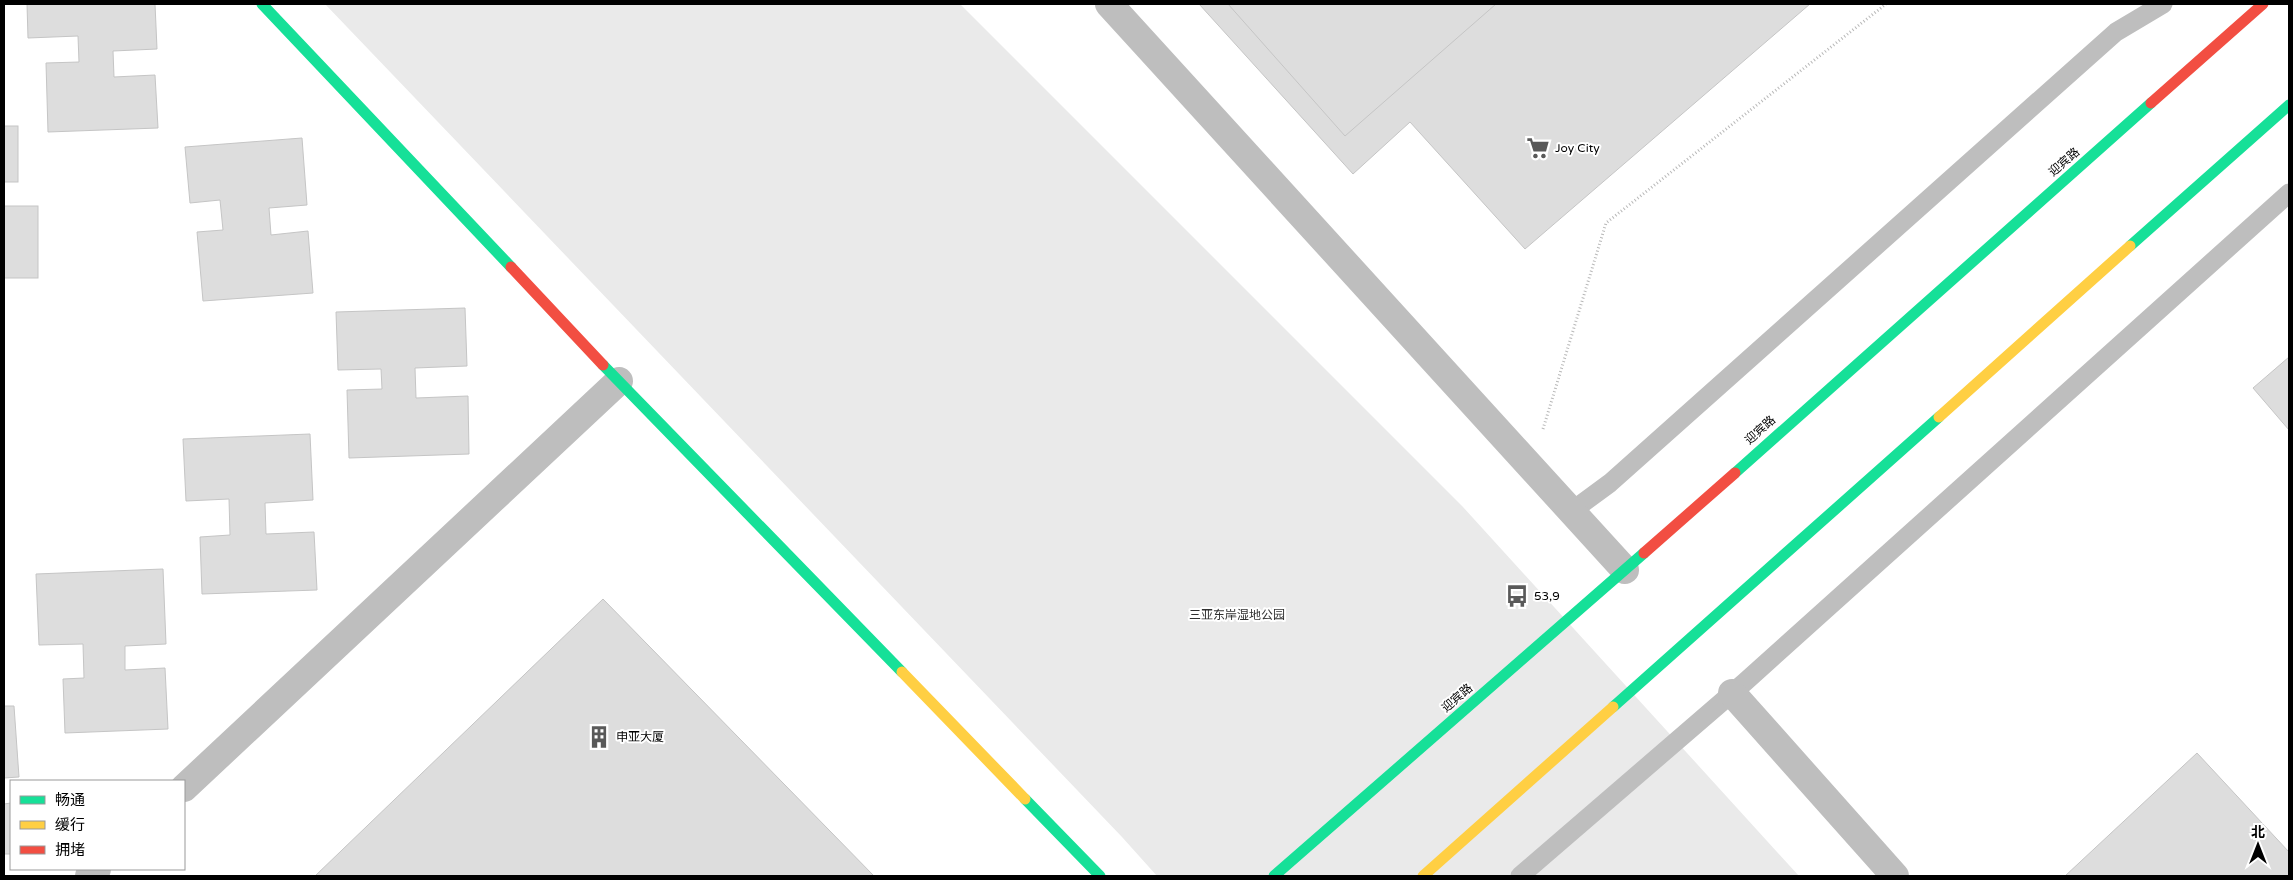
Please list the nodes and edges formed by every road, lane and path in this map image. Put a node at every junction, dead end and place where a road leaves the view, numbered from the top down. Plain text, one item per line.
1 (262, 4) edge
2 (1109, 4) edge
3 (1886, 4) edge
4 (2163, 4) edge
5 (2264, 4) edge
6 (2289, 105) edge
7 (2289, 193) edge
8 (619, 381) junction
9 (1532, 467) junction
10 (1572, 511) junction
11 (1625, 570) junction
12 (1732, 693) junction
13 (185, 787) edge
14 (1100, 876) edge
15 (1274, 876) edge
16 (1423, 876) edge
17 (1520, 876) edge
18 (1895, 876) edge

1 - 8 main road
2 - 9 street
3 - 9 path
4 - 10 lane
5 - 11 main road, 迎宾路
6 - 16 main road
7 - 12 lane
8 - 13 street
8 - 14 main road
9 - 10 street
10 - 11 street
11 - 15 main road, 迎宾路
12 - 17 lane
12 - 18 street

